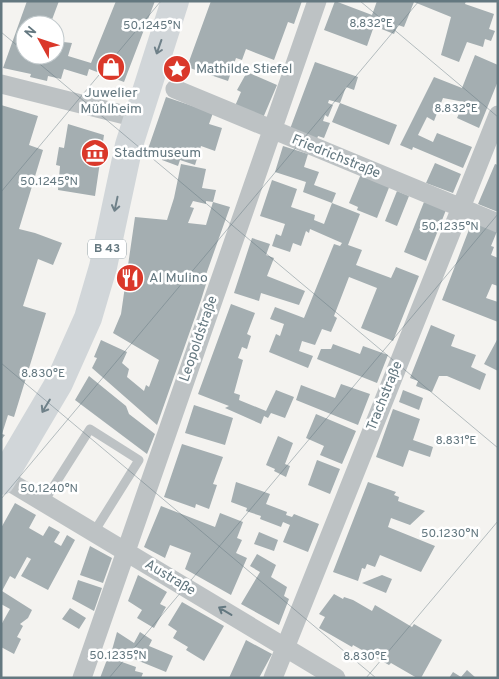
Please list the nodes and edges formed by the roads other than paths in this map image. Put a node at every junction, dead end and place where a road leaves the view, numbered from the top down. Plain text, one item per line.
1 (175, 1) edge
2 (317, 1) edge
3 (1, 84) edge
4 (174, 90) dead end
5 (498, 115) edge
6 (137, 118) junction
7 (270, 130) junction
8 (460, 208) junction
9 (498, 223) edge
10 (2, 480) edge
11 (43, 502) junction
12 (94, 532) junction
13 (126, 552) junction
14 (284, 646) junction
15 (82, 678) edge
16 (272, 678) edge
17 (336, 678) edge

1 -> 6 main road, B 43
2 - 7 street, Leopoldstraße
3 - 6 street
4 - 7 street, Friedrichstraße
5 - 8 street, Trachstraße
6 -> 10 main road, B 43
7 - 8 street, Friedrichstraße
7 - 13 street, Leopoldstraße
8 - 9 street, Friedrichstraße
8 - 14 street, Trachstraße
10 - 11 street, Austraße
11 - 12 street, Austraße
11 - 12 lane
12 - 13 street, Austraße
14 -> 13 street, Austraße
13 - 15 street, Leopoldstraße
14 - 16 street, Trachstraße
14 - 17 street, Austraße

